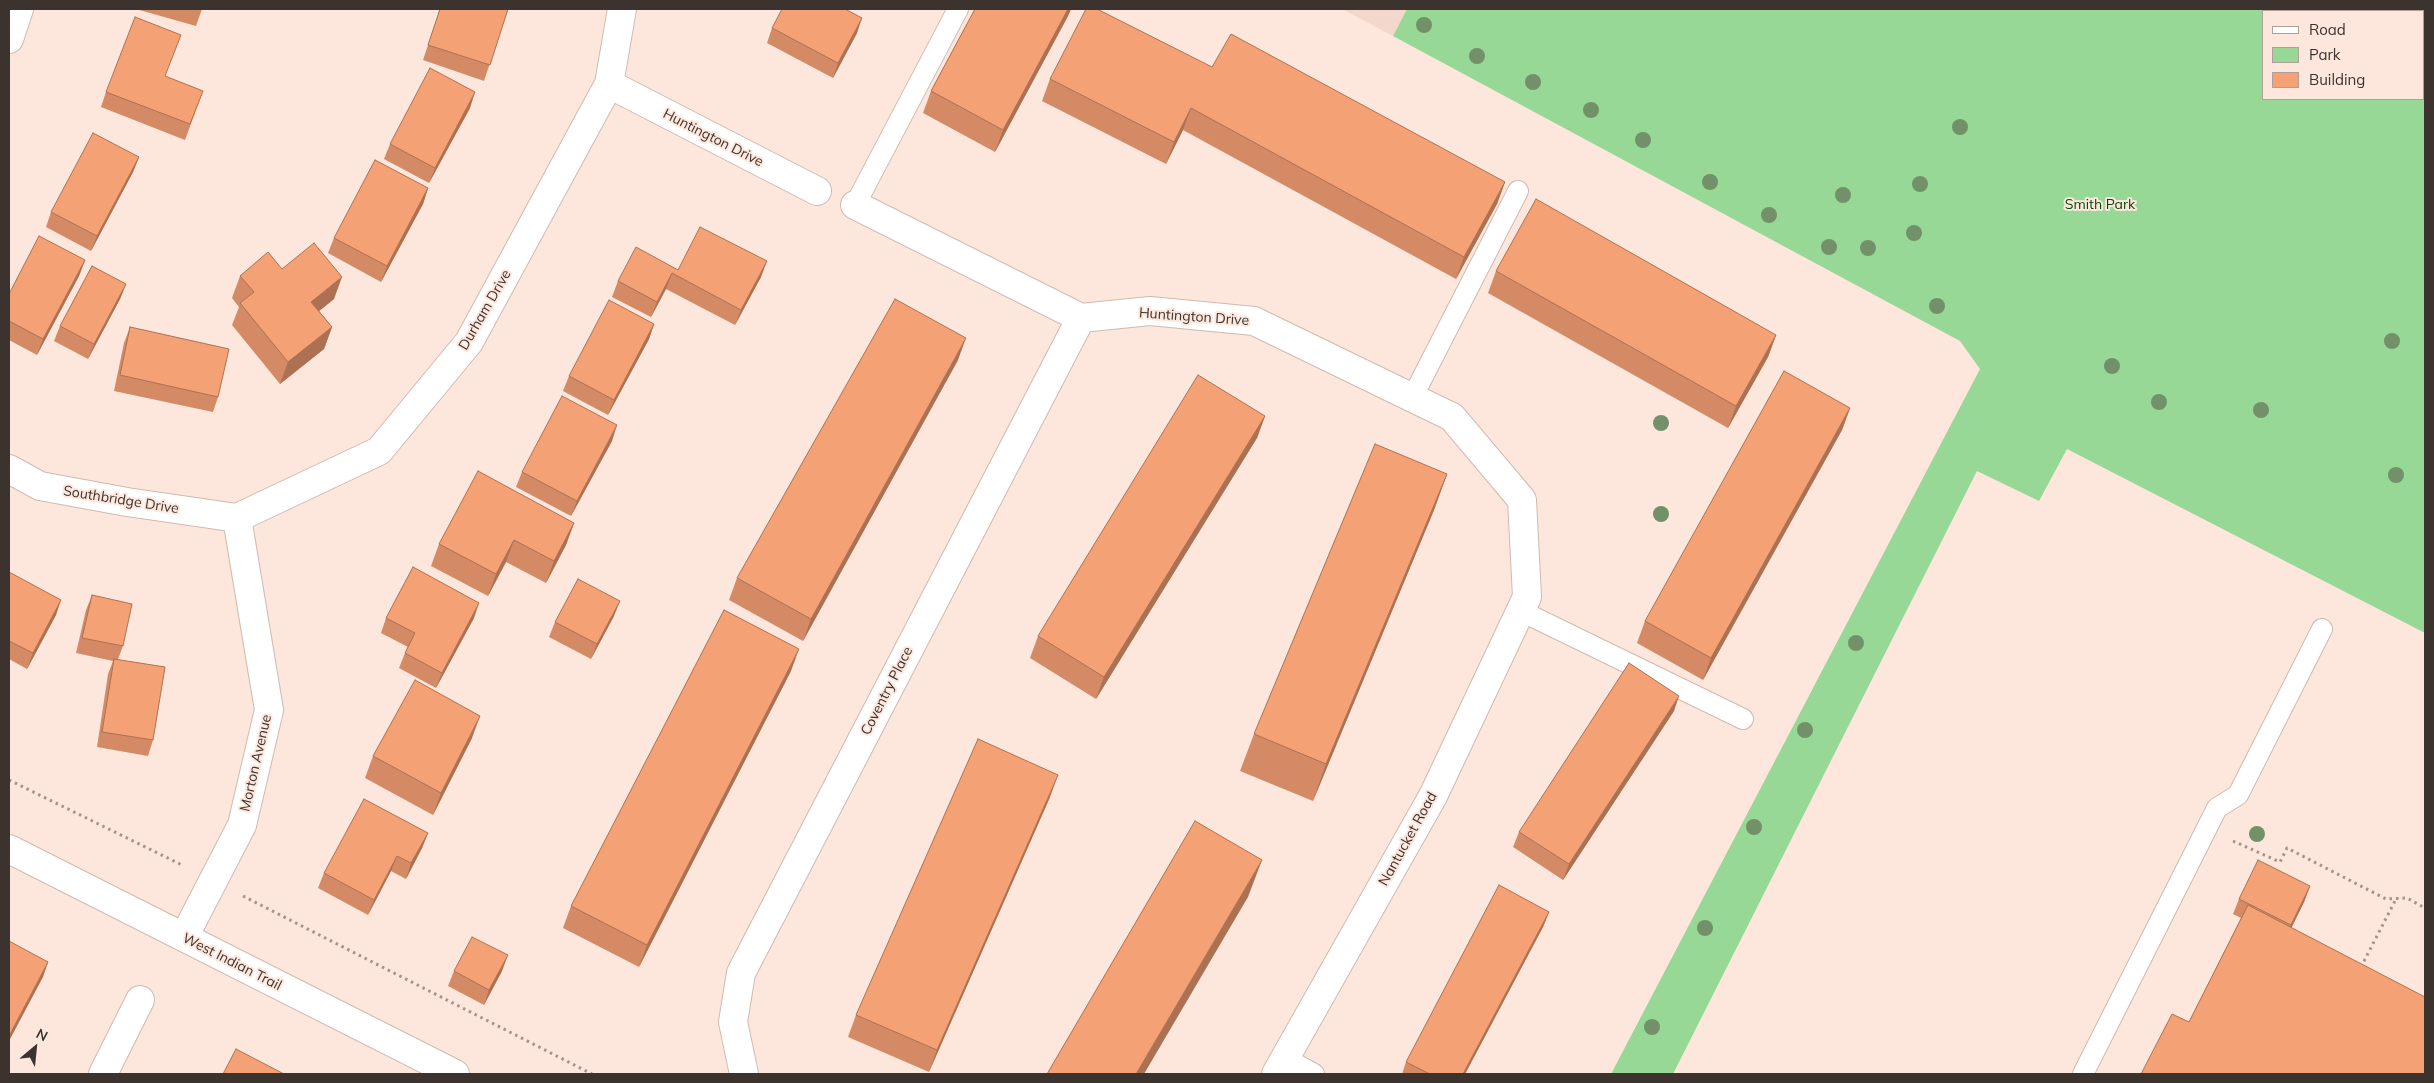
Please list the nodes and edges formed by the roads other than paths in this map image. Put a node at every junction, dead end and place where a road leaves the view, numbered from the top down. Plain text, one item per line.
1 (19, 9) edge
2 (622, 9) edge
3 (958, 9) edge
4 (9, 39) edge
5 (609, 84) junction
6 (817, 191) dead end
7 (1518, 191) dead end
8 (855, 205) joint
9 (1080, 318) junction
10 (1412, 398) junction
11 (9, 469) edge
12 (238, 518) junction
13 (1524, 604) junction
14 (2322, 628) dead end
15 (1743, 719) dead end
16 (9, 849) edge
17 (184, 938) junction
18 (140, 1000) dead end
19 (1281, 1066) edge
20 (103, 1074) edge
21 (455, 1074) edge
22 (744, 1074) edge
23 (1314, 1074) edge
24 (2083, 1074) edge

1 - 4 street
2 - 5 street, Durham Drive
3 - 8 lane
5 - 6 street, Huntington Drive
5 - 12 street, Durham Drive
7 - 10 lane
8 - 9 street
9 - 10 street, Huntington Drive
9 - 22 street, Coventry Place
10 - 13 street, Huntington Drive
11 - 12 street, Southbridge Drive
12 - 17 street, Morton Avenue
13 - 15 lane
13 - 19 street, Nantucket Road
14 - 24 lane
16 - 17 street, West Indian Trail
17 - 21 street, West Indian Trail
18 - 20 street
19 - 23 lane

